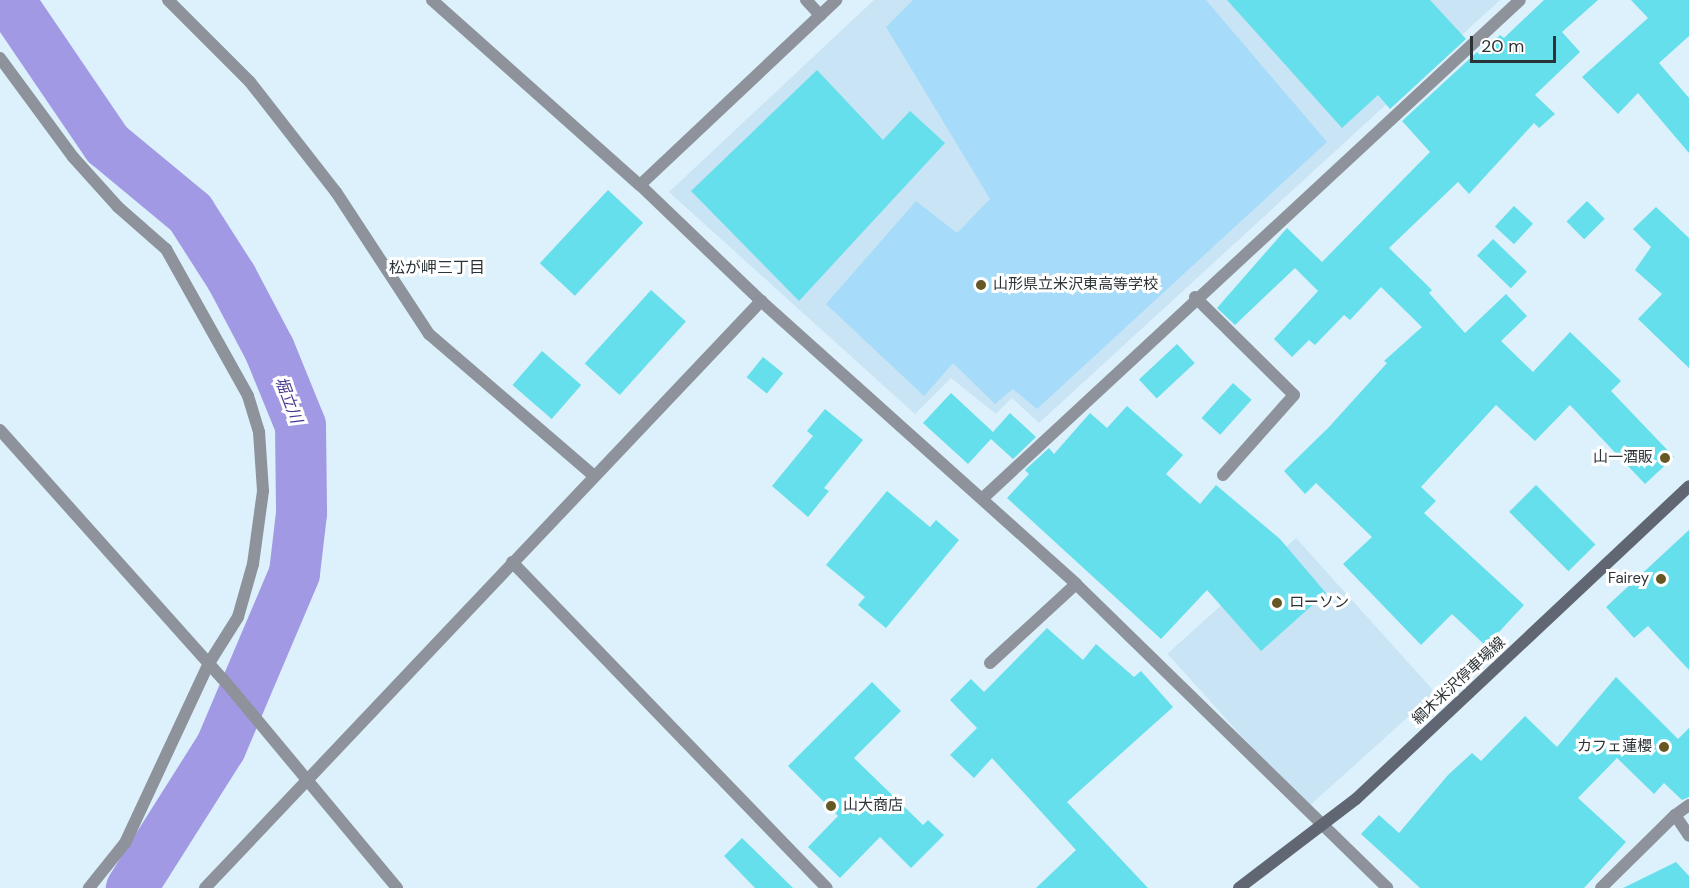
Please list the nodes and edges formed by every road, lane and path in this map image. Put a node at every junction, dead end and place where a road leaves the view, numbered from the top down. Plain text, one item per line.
1 (168, 0) edge
2 (432, 0) edge
3 (806, 0) edge
4 (836, 0) edge
5 (1520, 0) edge
6 (820, 15) junction
7 (0, 58) edge
8 (640, 185) junction
9 (1195, 297) junction
10 (761, 301) junction
11 (0, 430) edge
12 (1223, 475) dead end
13 (594, 476) junction
14 (1689, 486) edge
15 (982, 498) junction
16 (512, 562) junction
17 (1076, 584) junction
18 (209, 663) junction
19 (990, 663) dead end
20 (309, 780) junction
21 (1689, 805) edge
22 (1676, 815) junction
23 (1324, 825) junction
24 (1689, 836) edge
25 (89, 888) edge
26 (205, 888) edge
27 (397, 888) edge
28 (828, 888) edge
29 (1239, 888) edge
30 (1387, 888) edge
31 (1601, 888) edge

1 - 13 street
2 - 8 street
3 - 6 street
4 - 6 street
5 - 9 street
6 - 8 street
7 - 18 street
8 - 10 street
9 - 12 street
9 - 15 street
10 - 13 street
10 - 15 street
11 - 18 street
13 - 16 street
14 - 23 main road, 綱木米沢停車場線
15 - 17 street
16 - 20 street
16 - 28 street
17 - 19 street
17 - 23 street
18 - 20 street
18 - 25 street
20 - 26 street
20 - 27 street
21 - 22 street
22 - 24 street
22 - 31 street
23 - 29 main road, 綱木米沢停車場線
23 - 30 street

